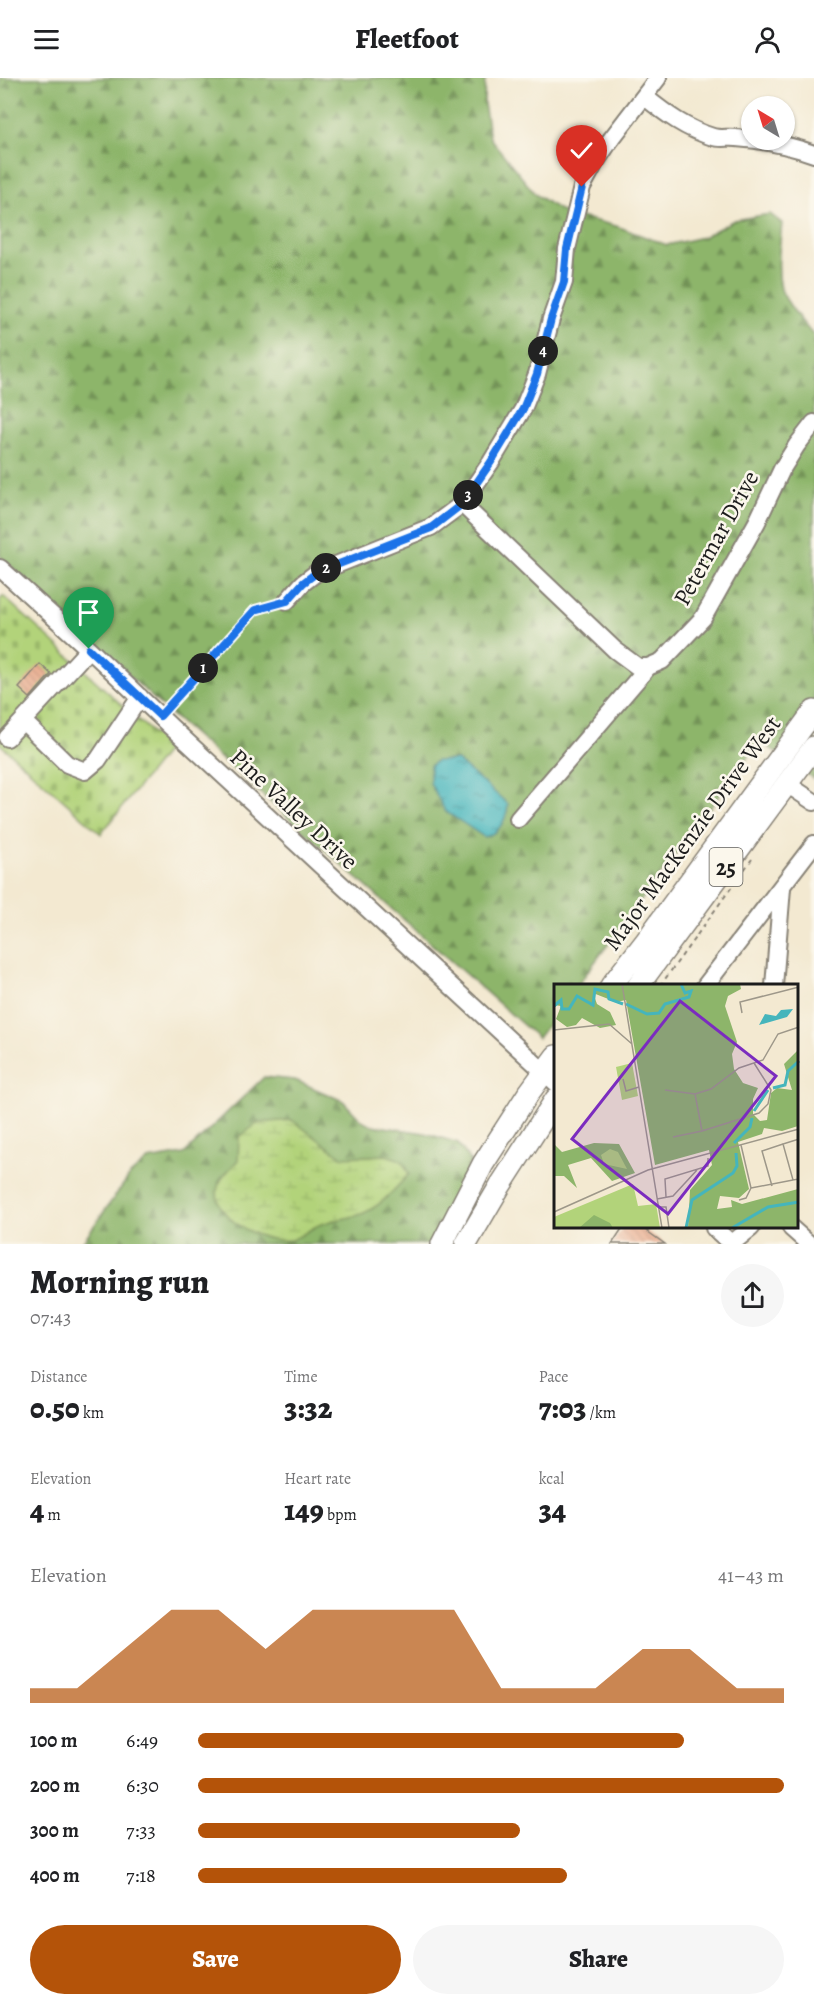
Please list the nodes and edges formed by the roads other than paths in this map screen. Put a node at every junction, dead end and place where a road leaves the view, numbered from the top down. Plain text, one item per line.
1 (658, 78) edge
2 (645, 97) junction
3 (814, 154) edge
4 (814, 423) edge
5 (462, 504) junction
6 (0, 568) edge
7 (287, 601) road end
8 (89, 649) junction
9 (648, 667) junction
10 (140, 697) junction
11 (814, 711) edge
12 (23, 721) junction
13 (7, 738) dead end
14 (814, 747) edge
15 (788, 784) junction
16 (814, 802) edge
17 (518, 819) dead end
18 (814, 844) edge
19 (782, 888) junction
20 (613, 984) edge
21 (639, 984) edge
22 (707, 984) edge
23 (774, 984) edge
24 (552, 1071) edge
25 (554, 1102) edge
26 (716, 1229) edge
27 (749, 1229) edge
28 (794, 1229) edge
29 (442, 1244) edge
30 (466, 1244) edge
31 (731, 1244) edge
32 (809, 1244) edge

1 - 2 street
2 - 3 street
2 - 5 street
4 - 9 street, Petermar Drive
5 - 7 street
5 - 9 street
6 - 8 street, Pine Valley Drive
8 - 10 street, Pine Valley Drive
8 - 12 street
9 - 17 street, Petermar Drive
10 - 12 street
10 - 24 street, Pine Valley Drive
11 - 20 main road, Major MacKenzie Drive West / 25
12 - 13 street
14 - 15 main road, Major MacKenzie Drive West / 25
15 - 16 street
15 - 21 main road, Major MacKenzie Drive West / 25
18 - 19 street
19 - 22 street
19 - 23 street
24 - 29 main road
25 - 30 main road
26 - 31 street
27 - 31 street
28 - 32 street

